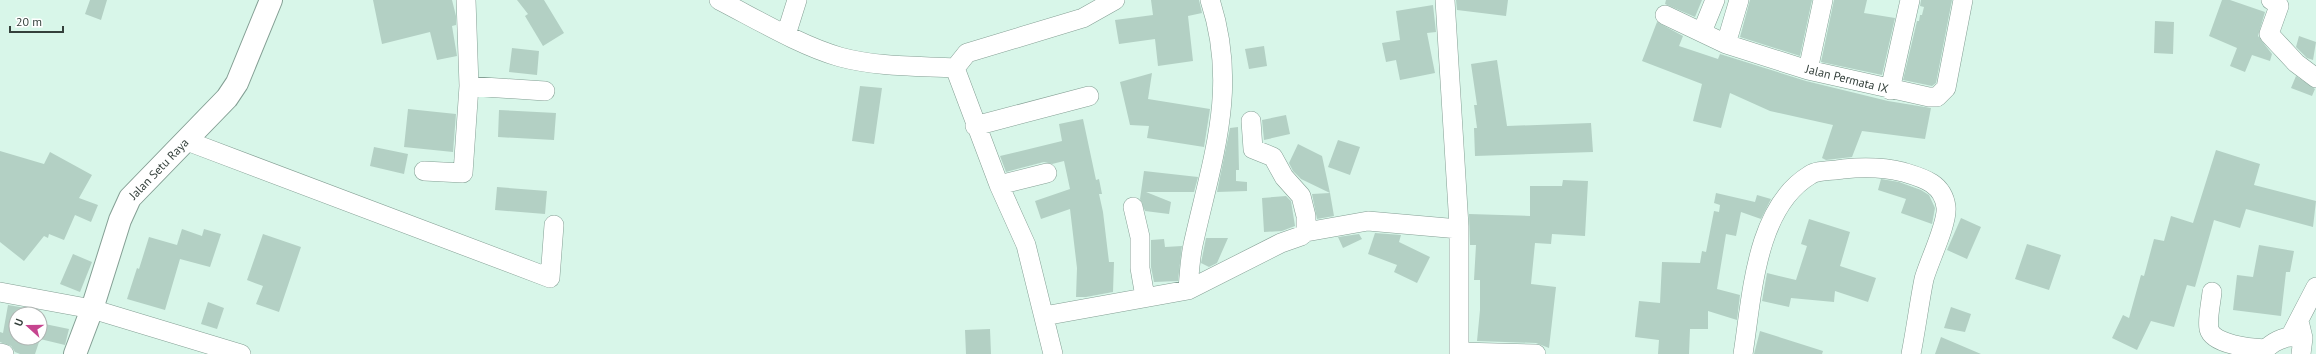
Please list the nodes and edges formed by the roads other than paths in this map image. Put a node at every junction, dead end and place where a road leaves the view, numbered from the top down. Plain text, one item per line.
1 (272, 0) edge
2 (466, 0) edge
3 (719, 0) edge
4 (797, 0) edge
5 (1115, 0) edge
6 (1210, 0) edge
7 (1445, 0) edge
8 (1715, 0) edge
9 (1739, 0) edge
10 (1822, 0) edge
11 (1910, 0) edge
12 (1963, 0) edge
13 (2270, 0) edge
14 (1665, 15) dead end
15 (1702, 32) junction
16 (786, 34) junction
17 (1726, 44) junction
18 (955, 68) junction
19 (1808, 70) junction
20 (2316, 78) edge
21 (468, 86) junction
22 (1890, 90) junction
23 (545, 91) dead end
24 (1089, 96) dead end
25 (1251, 121) dead end
26 (975, 126) junction
27 (187, 141) junction
28 (424, 171) dead end
29 (1047, 173) dead end
30 (999, 185) junction
31 (1133, 207) dead end
32 (554, 225) dead end
33 (1459, 229) junction
34 (1306, 232) junction
35 (2316, 287) edge
36 (1188, 290) junction
37 (0, 292) edge
38 (2212, 292) dead end
39 (1145, 297) junction
40 (92, 309) junction
41 (2307, 315) edge
42 (1044, 316) junction
43 (0, 352) edge
44 (2269, 352) edge
45 (1459, 353) edge
46 (4, 354) edge
47 (75, 354) edge
48 (241, 354) edge
49 (1053, 354) edge
50 (1536, 354) edge
51 (1743, 354) edge
52 (1911, 354) edge
53 (2301, 354) edge

1 - 27 street, Jalan Setu Raya
2 - 21 street
3 - 16 street
4 - 16 street
5 - 18 street
6 - 36 street
7 - 33 street
8 - 15 street
9 - 17 street
10 - 19 street
11 - 22 street
12 - 22 street, Jalan Permata IX
13 - 20 street
14 - 15 street, Jalan Permata IX
15 - 17 street, Jalan Permata IX
16 - 18 street
17 - 19 street, Jalan Permata IX
18 - 26 street
19 - 22 street, Jalan Permata IX
21 - 23 street
21 - 28 street
24 - 26 street
25 - 34 street
26 - 30 street
27 - 32 street
27 - 40 street, Jalan Setu Raya
29 - 30 street
30 - 42 street
31 - 39 street
33 - 34 street
33 - 45 street
34 - 36 street
35 - 41 street
36 - 39 street
37 - 40 street
38 - 44 street
39 - 42 street
40 - 47 street, Jalan Setu Raya
40 - 48 street
41 - 44 street
41 - 53 street
42 - 49 street
43 - 46 street
45 - 50 street
51 - 52 street

